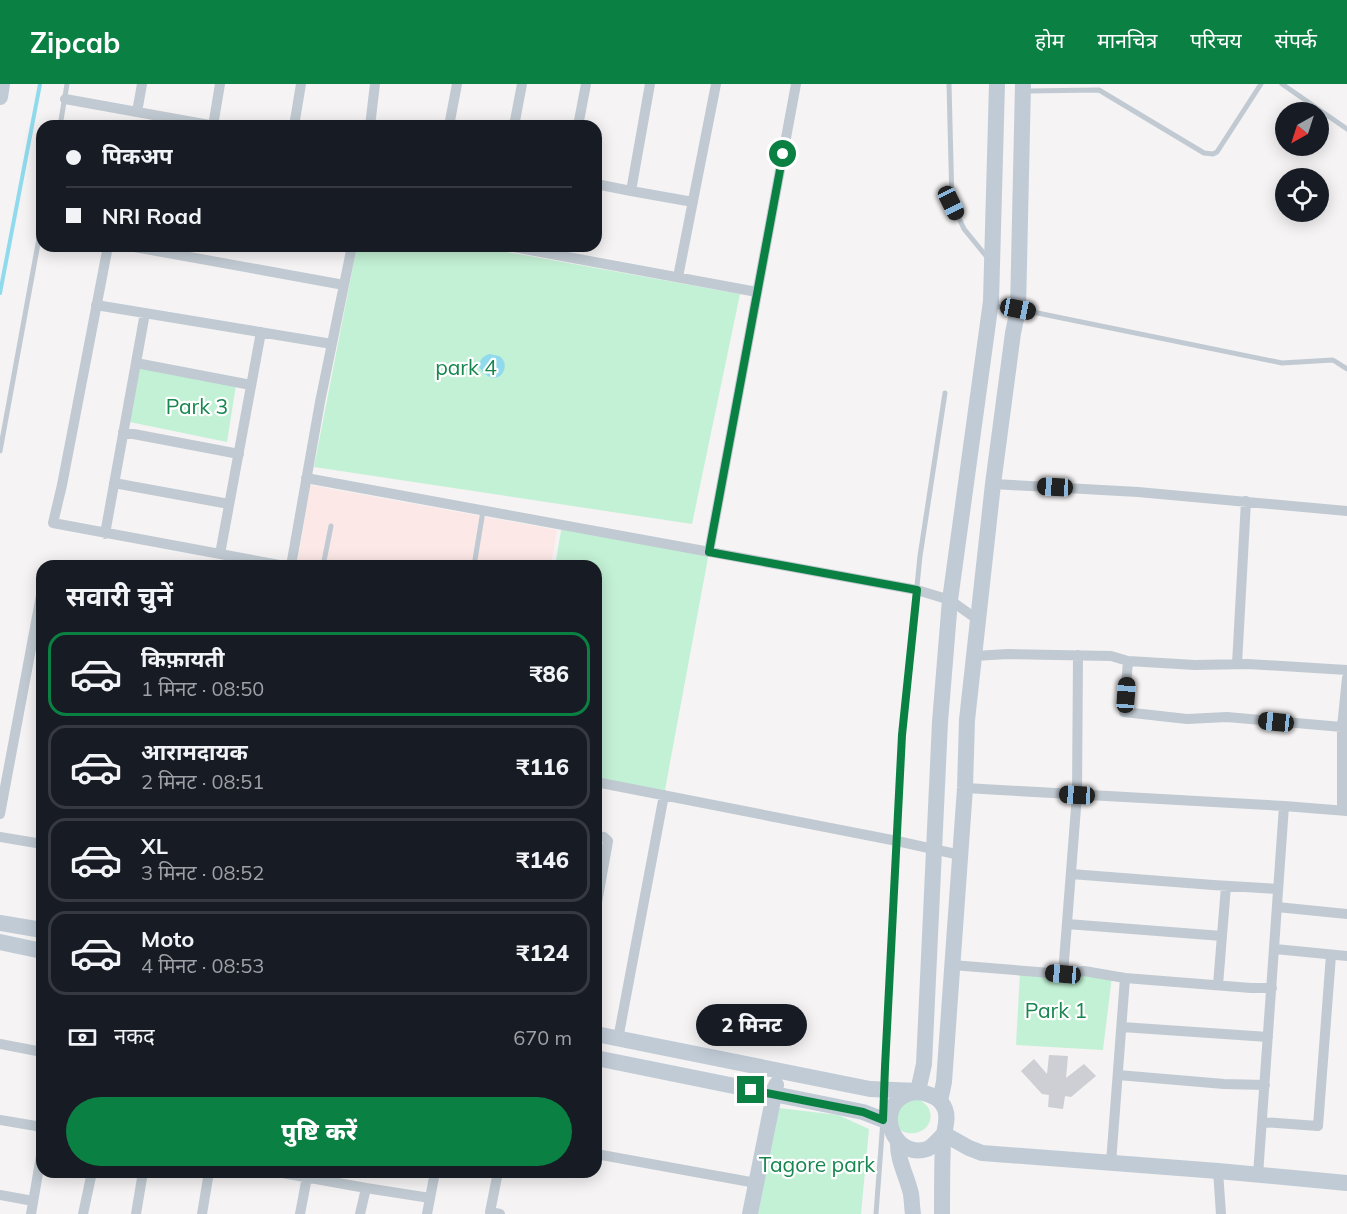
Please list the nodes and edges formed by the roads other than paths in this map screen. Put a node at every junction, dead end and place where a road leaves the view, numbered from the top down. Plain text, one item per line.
1 (2, 84) edge
2 (68, 84) edge
3 (142, 84) edge
4 (220, 84) edge
5 (301, 84) edge
6 (375, 84) edge
7 (457, 84) edge
8 (522, 84) edge
9 (585, 84) edge
10 (650, 84) edge
11 (716, 84) edge
12 (796, 84) edge
13 (950, 84) edge
14 (996, 84) edge
15 (1261, 84) edge
16 (1281, 84) edge
17 (1023, 87) edge
18 (1087, 87) edge
19 (0, 97) edge
20 (65, 99) junction
21 (137, 112) junction
22 (61, 120) edge
23 (181, 120) edge
24 (215, 120) edge
25 (295, 120) edge
26 (371, 120) edge
27 (450, 120) edge
28 (515, 120) edge
29 (579, 120) edge
30 (1347, 129) edge
31 (602, 185) edge
32 (631, 191) junction
33 (693, 202) junction
34 (37, 252) edge
35 (107, 252) edge
36 (162, 252) edge
37 (351, 252) edge
38 (541, 252) edge
39 (992, 262) junction
40 (678, 277) junction
41 (344, 285) junction
42 (757, 292) junction
43 (96, 305) junction
44 (990, 306) junction
45 (1018, 309) junction
46 (145, 313) junction
47 (261, 332) junction
48 (332, 344) junction
49 (136, 363) junction
50 (1347, 369) edge
51 (251, 385) junction
52 (945, 393) dead end
53 (123, 432) junction
54 (0, 451) edge
55 (239, 454) junction
56 (306, 478) junction
57 (114, 483) junction
58 (993, 484) junction
59 (1246, 501) junction
60 (229, 504) junction
61 (483, 510) junction
62 (1347, 511) edge
63 (331, 526) dead end
64 (105, 534) junction
65 (709, 552) junction
66 (220, 554) junction
67 (252, 560) edge
68 (292, 560) edge
69 (325, 560) edge
70 (475, 560) edge
71 (917, 590) junction
72 (950, 600) junction
73 (978, 620) junction
74 (36, 622) edge
75 (1078, 655) junction
76 (974, 656) junction
77 (1128, 661) junction
78 (1238, 664) junction
79 (1347, 670) edge
80 (1347, 678) edge
81 (1342, 727) junction
82 (602, 783) edge
83 (965, 788) junction
84 (664, 795) junction
85 (1077, 795) junction
86 (1284, 806) junction
87 (1345, 810) edge
88 (0, 814) edge
89 (0, 837) edge
90 (602, 837) edge
91 (897, 841) junction
92 (36, 843) edge
93 (935, 850) junction
94 (960, 855) junction
95 (602, 874) edge
96 (1071, 874) junction
97 (1226, 886) junction
98 (1278, 889) junction
99 (1277, 907) junction
100 (1347, 914) edge
101 (0, 923) edge
102 (1067, 924) junction
103 (36, 929) edge
104 (1222, 936) junction
105 (0, 942) edge
106 (1275, 949) junction
107 (36, 950) edge
108 (1331, 955) junction
109 (1347, 956) edge
110 (952, 965) junction
111 (1063, 974) junction
112 (1125, 978) junction
113 (1218, 985) junction
114 (1272, 988) junction
115 (1122, 1027) junction
116 (602, 1035) edge
117 (1268, 1037) junction
118 (618, 1039) junction
119 (0, 1044) edge
120 (36, 1051) edge
121 (602, 1059) edge
122 (778, 1071) junction
123 (1118, 1075) junction
124 (1265, 1085) junction
125 (884, 1090) junction
126 (918, 1092) junction
127 (774, 1095) junction
128 (940, 1101) junction
129 (0, 1120) edge
130 (886, 1121) junction
131 (1262, 1122) junction
132 (36, 1126) edge
133 (944, 1134) junction
134 (898, 1142) junction
135 (982, 1153) junction
136 (602, 1155) edge
137 (1112, 1163) junction
138 (942, 1164) junction
139 (1218, 1170) junction
140 (1258, 1175) junction
141 (37, 1178) edge
142 (91, 1178) edge
143 (142, 1178) edge
144 (208, 1178) edge
145 (307, 1178) edge
146 (312, 1178) edge
147 (434, 1178) edge
148 (497, 1178) edge
149 (756, 1183) junction
150 (1347, 1183) edge
151 (366, 1188) junction
152 (0, 1195) edge
153 (430, 1198) junction
154 (33, 1201) junction
155 (493, 1213) edge
156 (31, 1214) edge
157 (83, 1214) edge
158 (136, 1214) edge
159 (202, 1214) edge
160 (300, 1214) edge
161 (360, 1214) edge
162 (427, 1214) edge
163 (750, 1214) edge
164 (876, 1214) edge
165 (913, 1214) edge
166 (942, 1214) edge
167 (1221, 1214) edge

1 - 19 street
2 - 20 lane
3 - 21 street
4 - 24 street
5 - 25 street
6 - 26 street
7 - 27 street
8 - 28 street
9 - 29 street
10 - 32 street
11 - 33 street
12 - 42 street
13 - 39 lane
14 - 39 street
15 - 18 lane
16 - 30 lane
17 - 18 lane
17 - 45 street
20 - 21 street
20 - 22 lane
21 - 23 street
31 - 32 street
32 - 33 street
33 - 40 street
34 - 54 lane
35 - 43 street
36 - 41 street
37 - 41 street
38 - 40 street
39 - 44 street
40 - 42 street
41 - 48 street
42 - 65 street
43 - 46 street
43 - 64 street
44 - 45 lane
44 - 72 street
45 - 50 lane
45 - 58 street
46 - 47 street
46 - 49 street
47 - 48 street
47 - 51 street
48 - 56 street
49 - 51 street
49 - 53 street
51 - 55 street
52 - 71 lane
53 - 55 street
53 - 57 street
55 - 60 street
56 - 61 street
56 - 68 street
57 - 60 street
57 - 64 street
58 - 59 street
58 - 73 street
59 - 62 street
59 - 78 street
60 - 66 street
61 - 65 street
61 - 70 lane
63 - 69 lane
64 - 66 street
65 - 71 street
66 - 67 street
71 - 72 street
71 - 91 lane
72 - 73 street
72 - 93 street
73 - 76 street
74 - 88 street
75 - 76 street
75 - 77 street
75 - 85 street
76 - 83 street
77 - 78 street
77 - 81 street
78 - 79 street
80 - 81 street
81 - 87 street
82 - 84 street
83 - 85 street
83 - 94 street
84 - 91 street
84 - 118 street
85 - 86 street
85 - 96 street
86 - 87 street
86 - 98 street
89 - 92 street
90 - 95 street
91 - 93 street
91 - 125 lane
93 - 94 street
93 - 126 street
94 - 110 street
96 - 97 street
96 - 102 street
97 - 98 street
97 - 104 street
98 - 99 street
99 - 100 street
99 - 106 street
101 - 103 street
102 - 104 street
102 - 111 street
104 - 113 street
105 - 107 street
106 - 108 street
106 - 114 street
108 - 109 street
108 - 131 street
110 - 111 street
110 - 128 street
111 - 112 street
112 - 113 street
112 - 115 street
113 - 114 street
114 - 117 street
115 - 117 street
115 - 123 street
116 - 118 street
117 - 124 street
118 - 122 street
119 - 120 street
121 - 127 street
122 - 125 street
122 - 127 street
123 - 124 street
123 - 137 street
124 - 131 street
125 - 126 street
125 - 130 lane
126 - 128 street
126 - 130 street
127 - 130 street
127 - 149 street
128 - 133 street
129 - 132 street
130 - 134 street
130 - 164 lane
131 - 140 street
133 - 134 street
133 - 135 street
133 - 138 street
134 - 165 street
135 - 137 street
135 - 138 street
136 - 149 street
137 - 139 street
138 - 166 street
139 - 140 street
139 - 167 street
140 - 150 street
141 - 154 street
142 - 157 street
143 - 158 street
144 - 159 street
145 - 160 street
146 - 151 street
147 - 153 street
148 - 155 street
149 - 163 street
151 - 153 street
151 - 161 street
152 - 154 street
153 - 162 street
154 - 156 street

